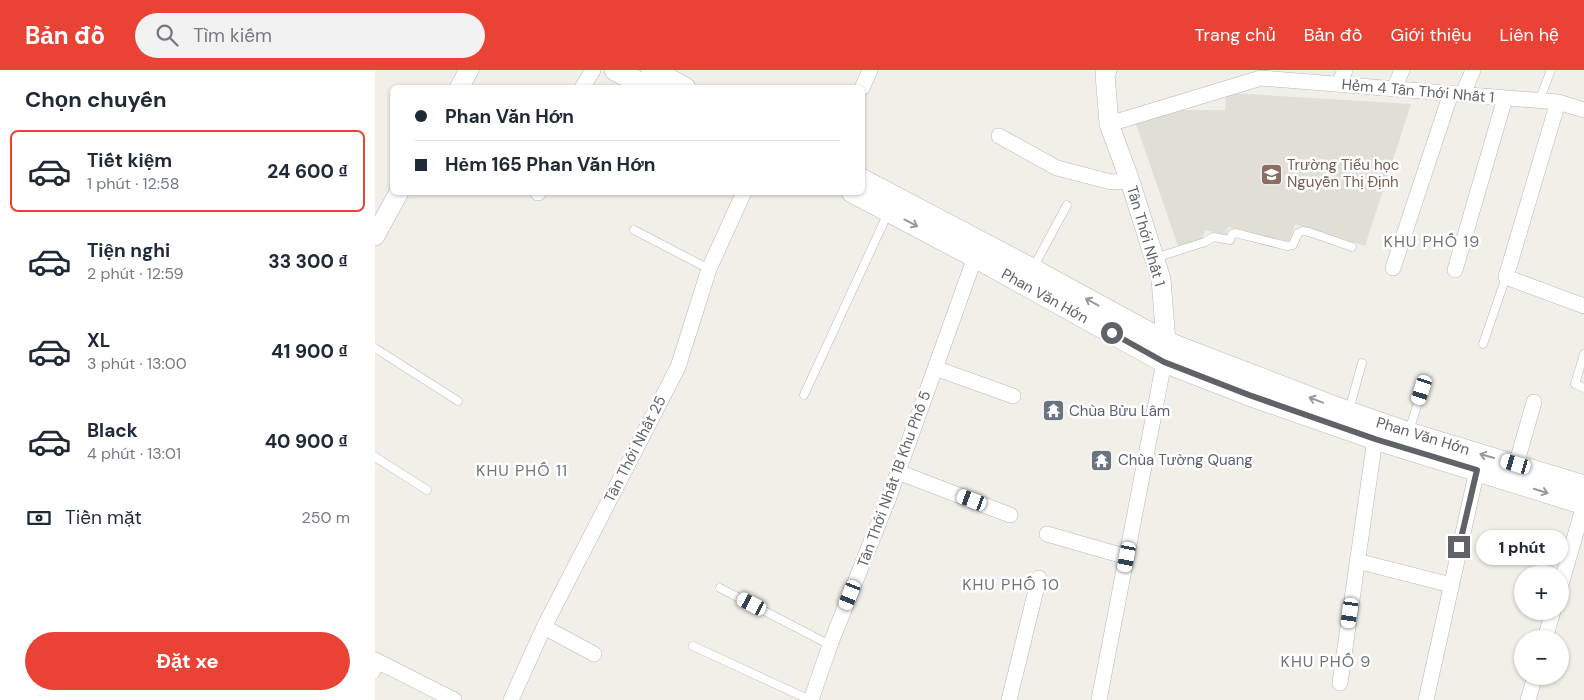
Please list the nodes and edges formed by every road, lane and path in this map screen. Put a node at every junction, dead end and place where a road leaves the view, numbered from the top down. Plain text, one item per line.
1 (469, 70) edge
2 (593, 70) edge
3 (615, 70) edge
4 (870, 70) edge
5 (1107, 70) edge
6 (1345, 70) edge
7 (1402, 70) edge
8 (1473, 70) edge
9 (1551, 70) edge
10 (1257, 74) edge
11 (658, 76) edge
12 (1339, 84) junction
13 (461, 85) edge
14 (584, 85) edge
15 (678, 85) edge
16 (863, 85) edge
17 (1394, 88) junction
18 (1457, 94) junction
19 (1505, 98) junction
20 (1539, 101) junction
21 (1558, 102) junction
22 (1584, 110) edge
23 (1109, 124) junction
24 (999, 136) dead end
25 (865, 181) edge
26 (1130, 181) junction
27 (397, 195) edge
28 (743, 195) edge
29 (858, 195) edge
30 (1067, 205) dead end
31 (888, 211) junction
32 (634, 230) dead end
33 (375, 236) edge
34 (1352, 247) dead end
35 (975, 257) junction
36 (1155, 258) junction
37 (1393, 268) dead end
38 (709, 269) junction
39 (1032, 269) junction
40 (1455, 270) dead end
41 (1506, 277) junction
42 (1584, 306) edge
43 (1483, 344) dead end
44 (375, 348) edge
45 (1165, 352) junction
46 (1584, 354) edge
47 (1362, 363) dead end
48 (935, 368) junction
49 (1584, 388) edge
50 (1422, 390) dead end
51 (804, 395) dead end
52 (1013, 396) dead end
53 (458, 400) dead end
54 (1534, 402) dead end
55 (1348, 412) junction
56 (1409, 433) junction
57 (1375, 439) junction
58 (375, 456) edge
59 (1516, 464) junction
60 (1477, 470) junction
61 (898, 472) junction
62 (1584, 486) edge
63 (427, 490) dead end
64 (1584, 505) edge
65 (1010, 515) dead end
66 (1047, 534) dead end
67 (1127, 557) junction
68 (1357, 561) junction
69 (1567, 565) edge
70 (1039, 578) dead end
71 (1451, 585) junction
72 (720, 588) dead end
73 (544, 627) junction
74 (830, 645) junction
75 (693, 646) dead end
76 (594, 654) dead end
77 (377, 666) edge
78 (1340, 682) dead end
79 (1532, 685) edge
80 (454, 700) edge
81 (511, 700) edge
82 (811, 700) edge
83 (1009, 700) edge
84 (1099, 700) edge
85 (1426, 700) edge
86 (1528, 700) edge

1 - 13 street
2 - 14 street
3 - 11 main road
4 - 16 street
5 - 23 street, Tân Thới Nhất 1
6 - 12 street
7 - 17 street
8 - 18 street
9 - 20 lane
10 - 12 street, Hẻm 4 Tân Thới Nhất 1
10 - 23 street, Hẻm 4 Tân Thới Nhất 1
11 - 15 main road
12 - 17 street, Hẻm 4 Tân Thới Nhất 1
17 - 18 street, Hẻm 4 Tân Thới Nhất 1
18 - 19 street, Hẻm 4 Tân Thới Nhất 1
18 - 37 street
19 - 20 street, Hẻm 4 Tân Thới Nhất 1
19 - 40 street
20 - 21 street, Hẻm 4 Tân Thới Nhất 1
21 - 22 street, Hẻm 4 Tân Thới Nhất 1
21 - 41 street
23 - 26 street, Tân Thới Nhất 1
24 - 26 street
25 - 39 main road, Phan Văn Hớn
26 - 36 street, Tân Thới Nhất 1
27 - 33 street
28 - 38 street, Tân Thới Nhất 25
29 - 31 main road, Phan Văn Hớn
30 - 39 lane
31 -> 35 main road, Phan Văn Hớn
31 - 51 lane
32 - 38 lane
34 - 36 lane
35 - 45 main road, Phan Văn Hớn
35 - 48 street, Tân Thới Nhất 1B Khu Phố 5
36 - 45 street, Tân Thới Nhất 1
38 - 73 street, Tân Thới Nhất 25
45 -> 39 main road, Phan Văn Hớn
41 - 42 street
41 - 43 lane
44 - 53 lane
55 -> 45 main road, Phan Văn Hớn
45 - 57 main road, Phan Văn Hớn
45 - 67 street, Tân Thới Nhất 1
46 - 49 lane
47 - 55 lane
48 - 52 street
48 - 61 street, Tân Thới Nhất 1B Khu Phố 5
50 - 56 lane
54 - 59 street
55 - 56 main road, Phan Văn Hớn
59 -> 56 main road, Phan Văn Hớn
57 - 60 main road, Phan Văn Hớn
57 - 68 street
58 - 63 lane
59 - 62 main road, Phan Văn Hớn
60 -> 64 main road, Phan Văn Hớn
60 - 71 street
61 - 65 street
61 - 74 street, Tân Thới Nhất 1B Khu Phố 5
64 - 69 street
66 - 67 street
67 - 84 street, Tân Thới Nhất 1
68 - 71 street
68 - 78 street
70 - 83 street
71 - 85 street
72 - 74 lane
73 - 76 street
73 - 81 street, Tân Thới Nhất 25
74 - 82 street, Tân Thới Nhất 1B Khu Phố 5
75 - 82 lane
77 - 80 street
79 - 86 street

